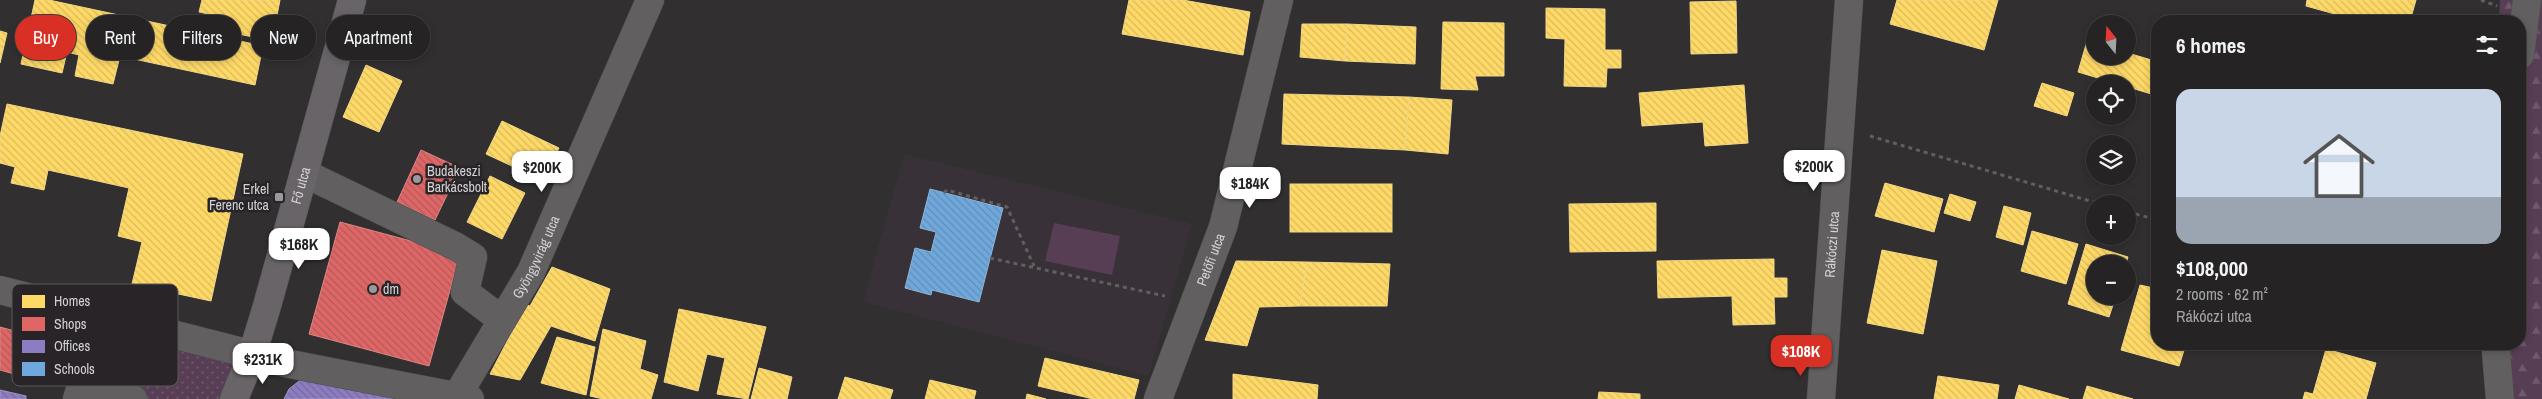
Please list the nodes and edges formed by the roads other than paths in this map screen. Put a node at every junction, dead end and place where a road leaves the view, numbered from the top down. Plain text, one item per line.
1 (352, 0) edge
2 (650, 0) edge
3 (1279, 0) edge
4 (1849, 0) edge
5 (2527, 0) edge
6 (2525, 15) edge
7 (304, 174) junction
8 (502, 320) junction
9 (178, 335) edge
10 (2497, 350) edge
11 (252, 355) junction
12 (80, 391) edge
13 (463, 398) edge
14 (133, 399) edge
15 (234, 399) edge
16 (1158, 399) edge
17 (1821, 399) edge
18 (2500, 399) edge

1 - 7 main road, Fő utca
2 - 8 street, Gyöngyvirág utca
3 - 16 street, Petőfi utca
4 - 17 street, Rákóczi utca
5 - 6 street
7 - 8 street
7 - 11 main road, Fő utca
8 - 13 street, Gyöngyvirág utca
9 - 11 street
10 - 18 street
11 - 13 street
11 - 15 main road, Fő utca
12 - 14 street

